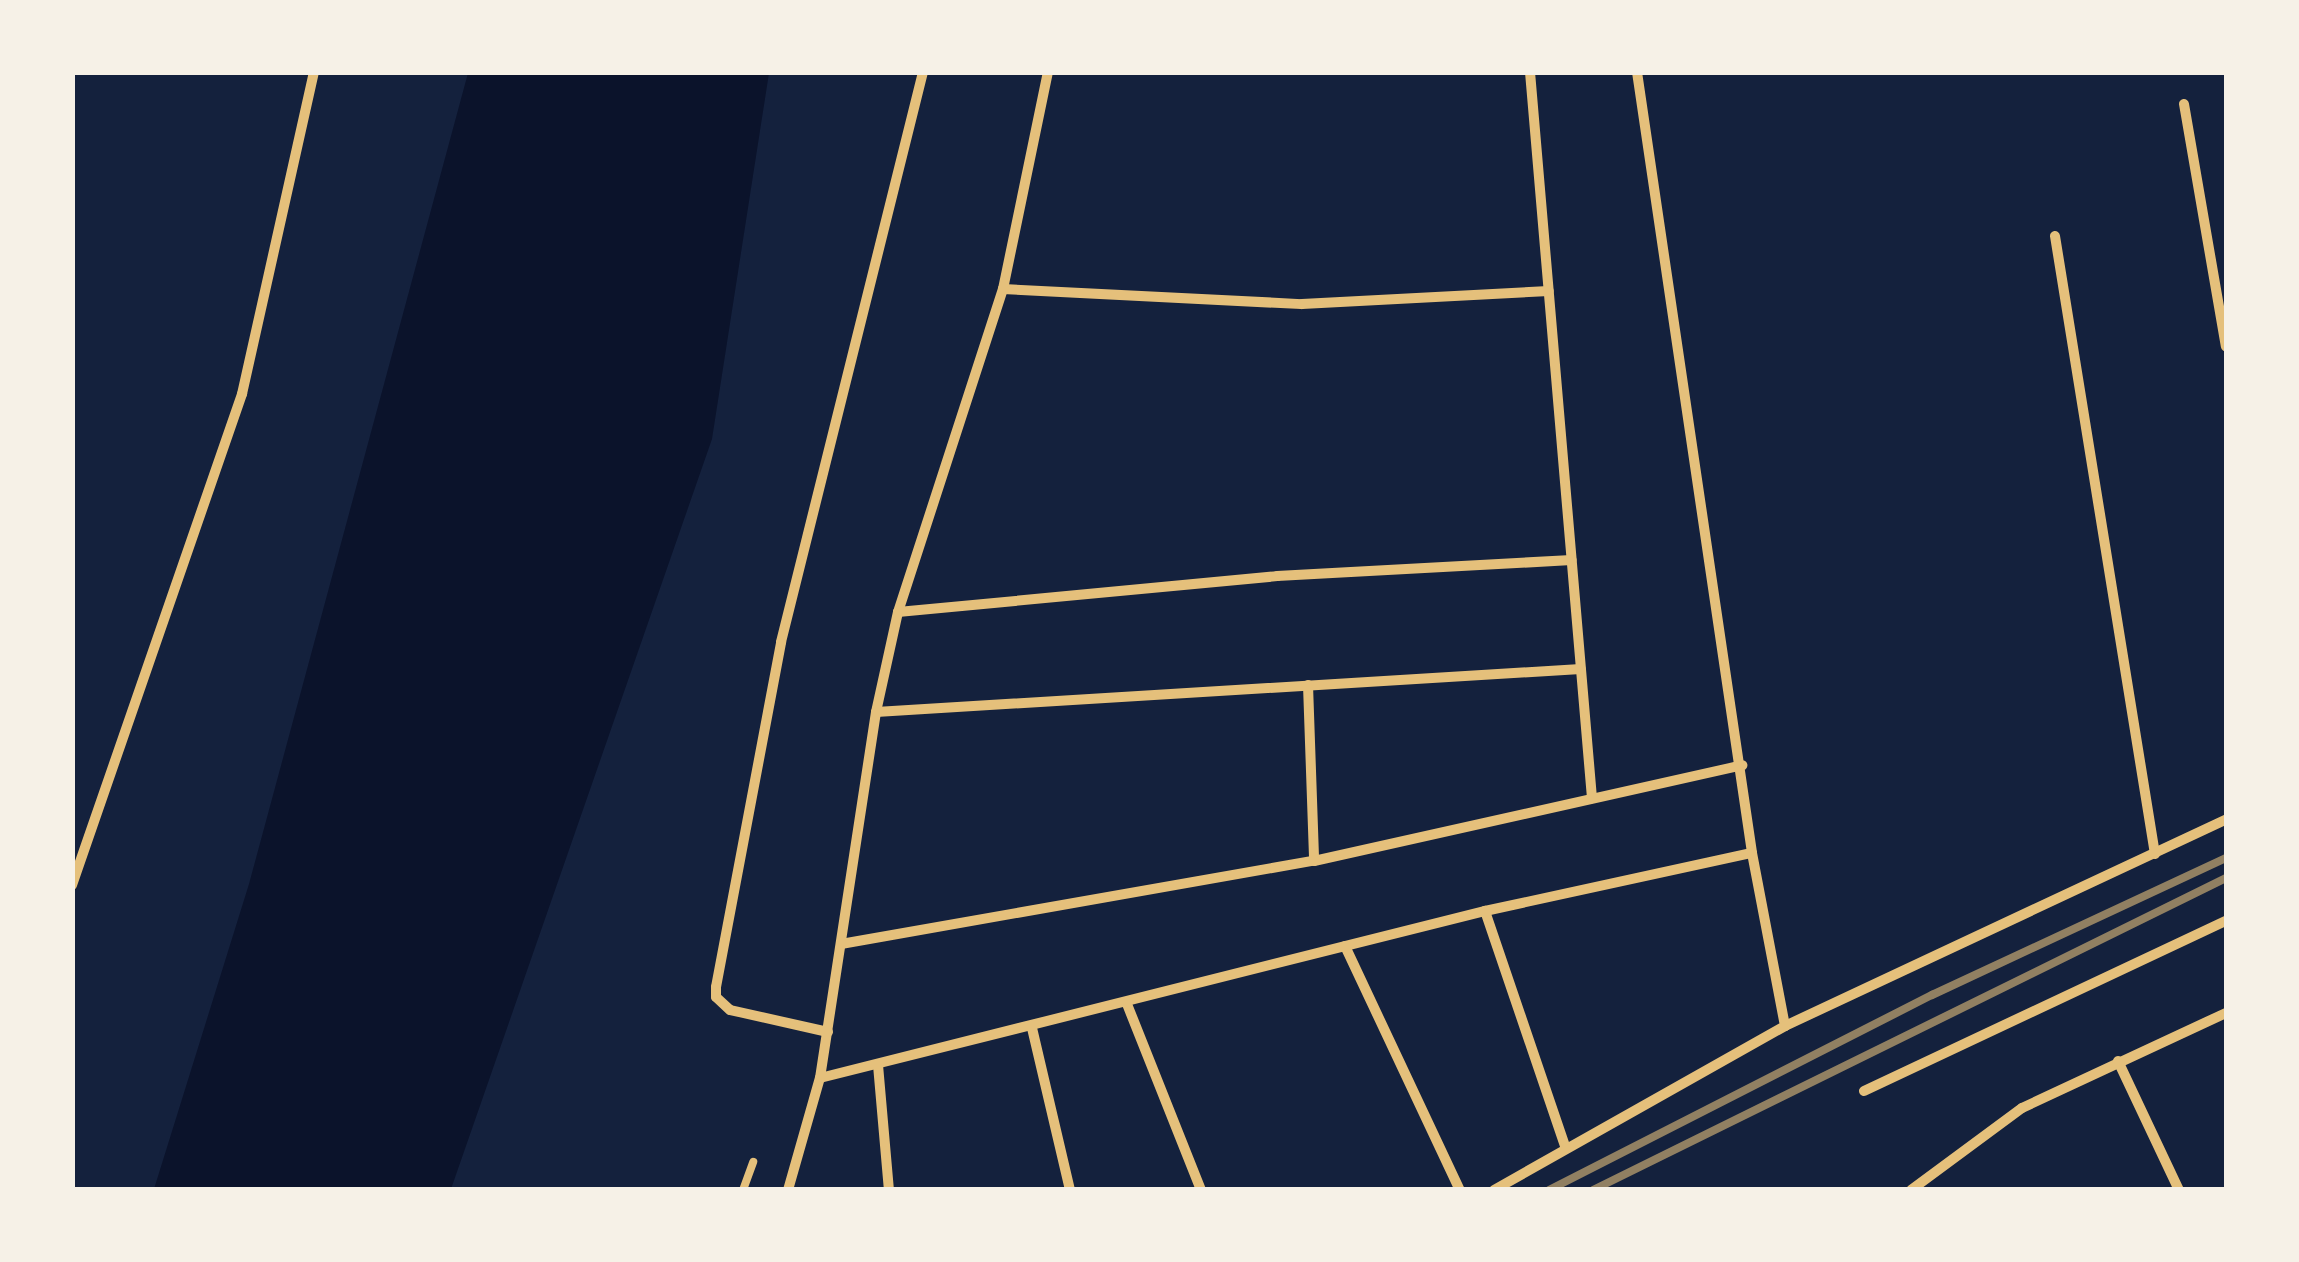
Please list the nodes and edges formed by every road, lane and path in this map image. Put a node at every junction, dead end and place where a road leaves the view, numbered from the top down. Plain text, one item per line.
1 (314, 72) edge
2 (923, 72) edge
3 (1048, 72) edge
4 (1530, 72) edge
5 (1637, 72) edge
6 (2184, 104) dead end
7 (2055, 236) dead end
8 (1003, 289) junction
9 (1549, 292) junction
10 (2226, 346) edge
11 (1572, 560) junction
12 (898, 612) junction
13 (1581, 669) junction
14 (1308, 684) junction
15 (876, 712) junction
16 (1742, 765) junction
17 (1592, 798) junction
18 (2226, 819) edge
19 (1752, 853) junction
20 (2154, 854) junction
21 (1314, 861) junction
22 (72, 884) edge
23 (1485, 911) junction
24 (2226, 921) edge
25 (841, 944) junction
26 (1344, 946) junction
27 (1127, 1004) junction
28 (2226, 1013) edge
29 (1785, 1026) junction
30 (1032, 1028) junction
31 (828, 1032) junction
32 (2118, 1061) junction
33 (878, 1065) junction
34 (820, 1078) junction
35 (1864, 1091) dead end
36 (1566, 1149) junction
37 (753, 1162) dead end
38 (743, 1190) edge
39 (788, 1190) edge
40 (888, 1190) edge
41 (1070, 1190) edge
42 (1201, 1190) edge
43 (1460, 1190) edge
44 (1494, 1190) edge
45 (1911, 1190) edge
46 (2179, 1190) edge

1 - 22 street
2 - 31 street
3 - 8 street
4 - 9 street
5 - 16 street
6 - 10 street
7 - 20 street
8 - 9 street
8 - 12 street
9 - 11 street
11 - 12 street
11 - 13 street
12 - 15 street
13 - 14 street
13 - 17 street
14 - 15 street
14 - 21 street
15 - 25 street
16 - 17 street
16 - 19 street
17 - 21 street
18 - 20 street
19 - 23 street
19 - 29 street
20 - 29 street
21 - 25 street
23 - 26 street
23 - 36 street
24 - 35 street
25 - 31 street
26 - 27 street
26 - 43 street
27 - 30 street
27 - 42 street
28 - 32 street
29 - 36 street
30 - 33 street
30 - 41 street
31 - 34 street
32 - 45 street
32 - 46 street
33 - 34 street
33 - 40 street
34 - 39 street
36 - 44 street
37 - 38 lane

